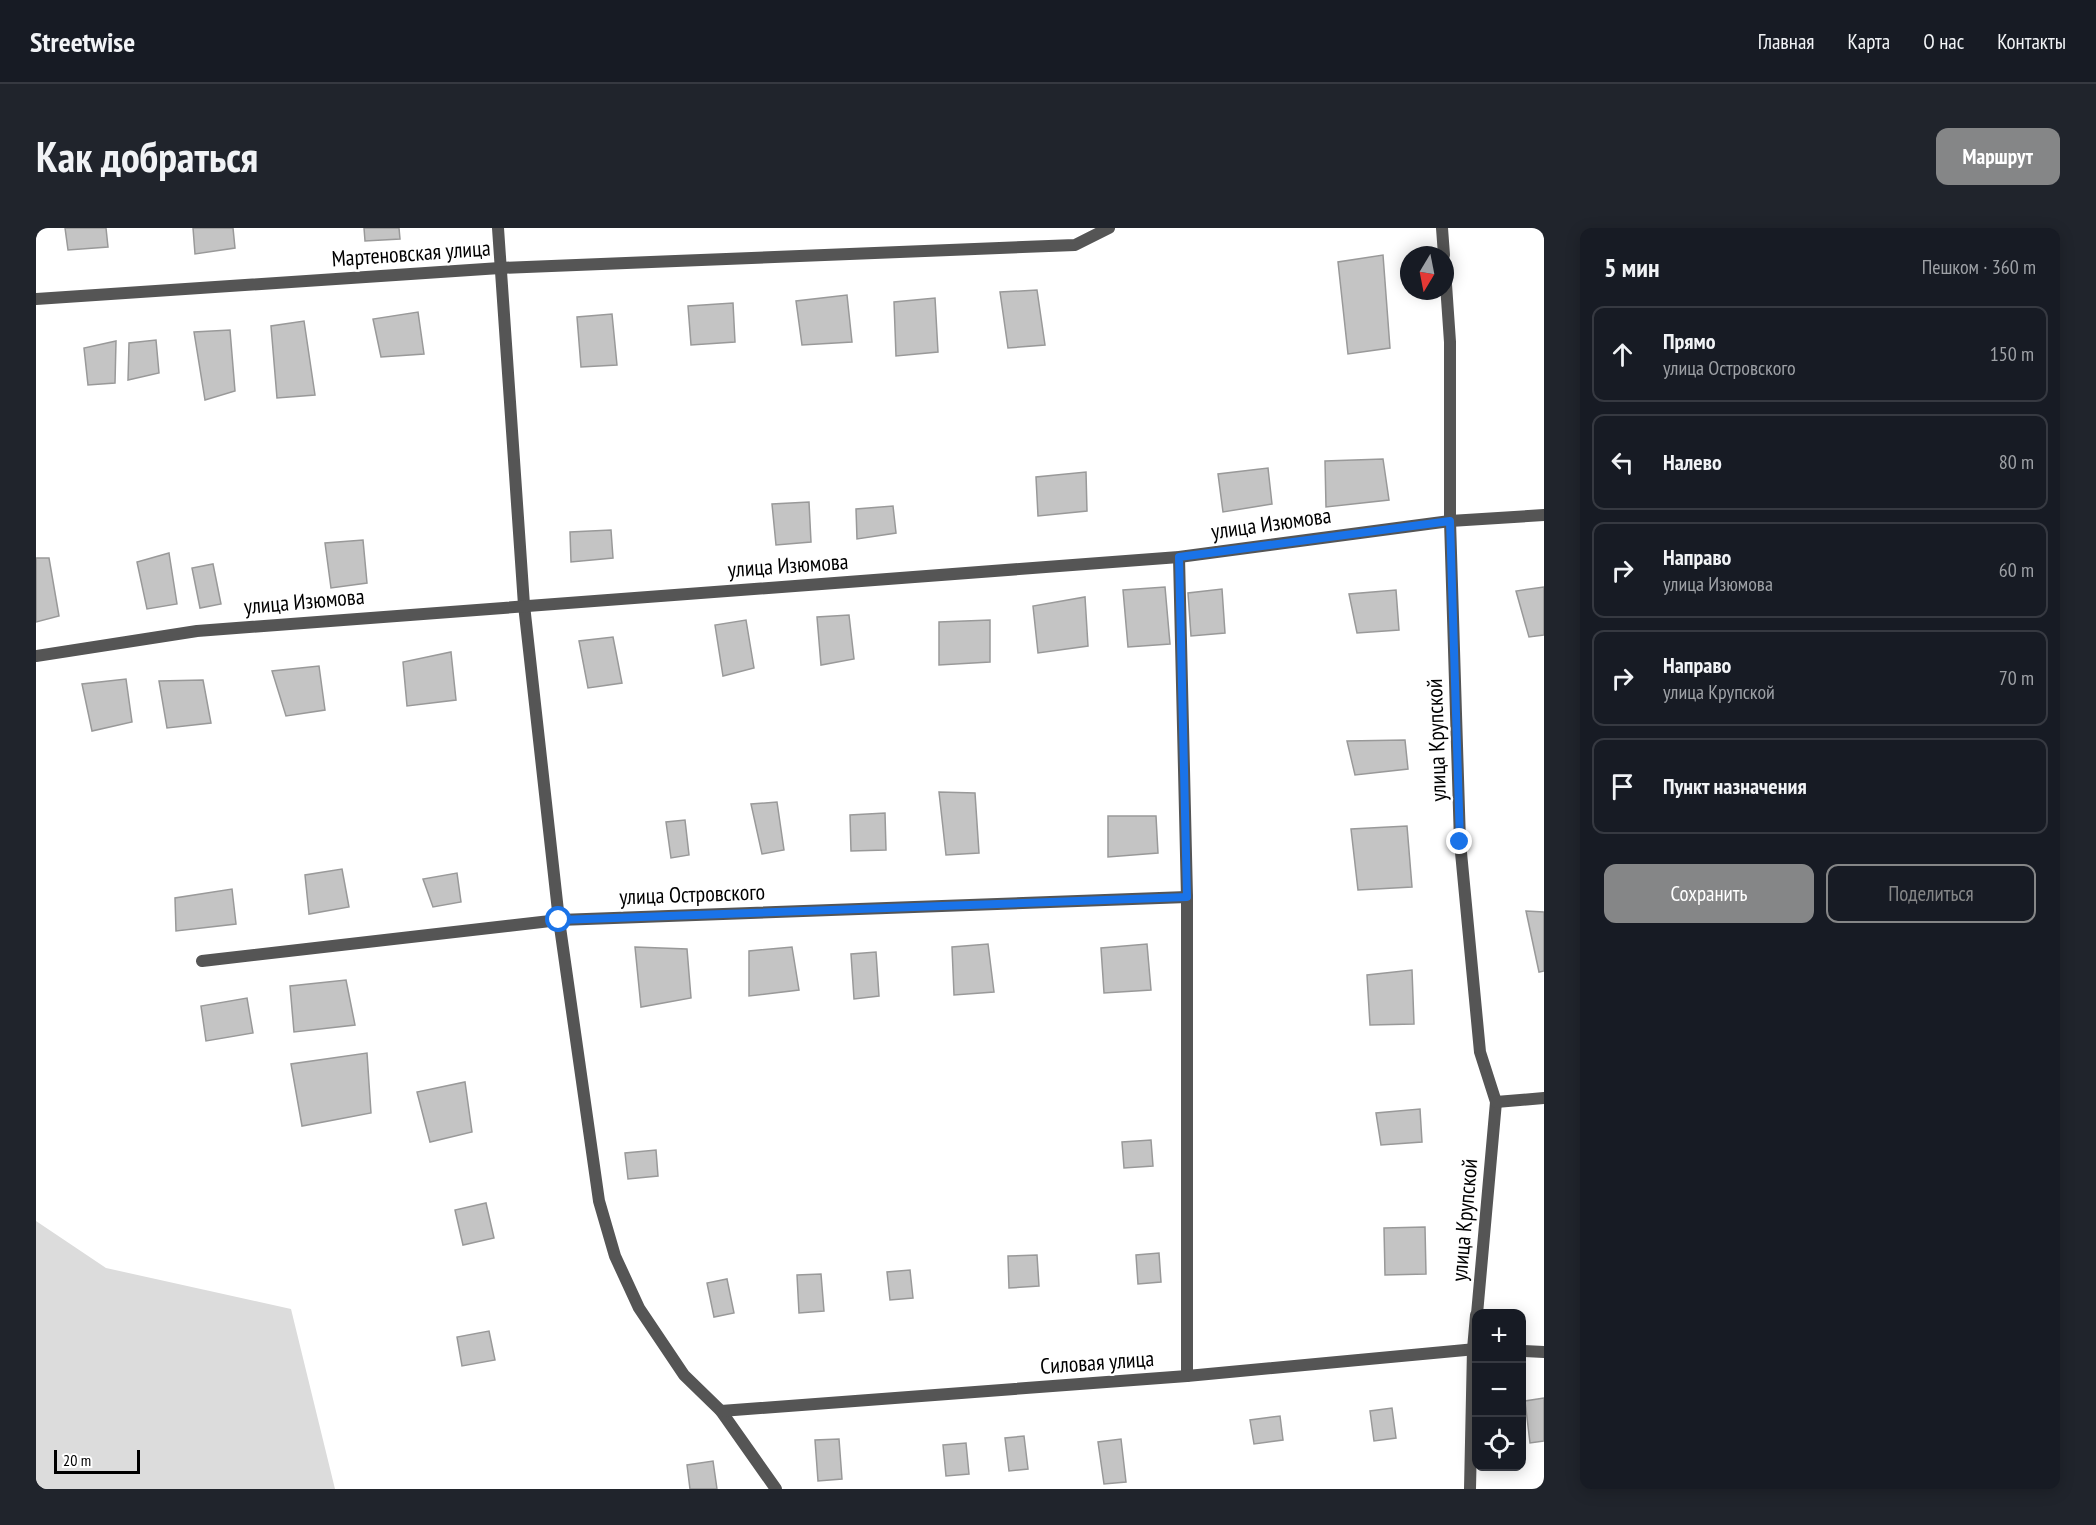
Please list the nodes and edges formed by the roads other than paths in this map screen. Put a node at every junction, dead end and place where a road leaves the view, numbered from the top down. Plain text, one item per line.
1 (498, 228) edge
2 (1109, 228) edge
3 (1442, 228) edge
4 (1443, 246) edge
5 (500, 268) junction
6 (36, 299) edge
7 (1447, 300) edge
8 (1544, 515) edge
9 (1450, 521) junction
10 (1179, 557) junction
11 (524, 605) junction
12 (36, 656) edge
13 (1187, 897) junction
14 (559, 920) junction
15 (202, 961) dead end
16 (1544, 1098) edge
17 (1496, 1102) junction
18 (1477, 1309) edge
19 (1472, 1349) edge
20 (1526, 1351) edge
21 (1544, 1352) edge
22 (1474, 1363) edge
23 (1187, 1376) junction
24 (721, 1411) junction
25 (776, 1489) edge
26 (1470, 1489) edge

1 - 5 street
2 - 5 street, Мартеновская улица
3 - 4 street
5 - 6 street, Мартеновская улица
5 - 11 street
7 - 9 street, улица Крупской
8 - 9 street, улица Изюмова
9 - 10 street, улица Изюмова
9 - 17 street, улица Крупской
10 - 11 street, улица Изюмова
10 - 13 street
11 - 12 street, улица Изюмова
11 - 14 street
13 - 14 street, улица Островского
13 - 23 street
14 - 15 street, улица Островского
14 - 24 street
16 - 17 street
17 - 18 street, улица Крупской
19 - 23 street, Силовая улица
20 - 21 street
22 - 26 street, улица Крупской
23 - 24 street, Силовая улица
24 - 25 street

